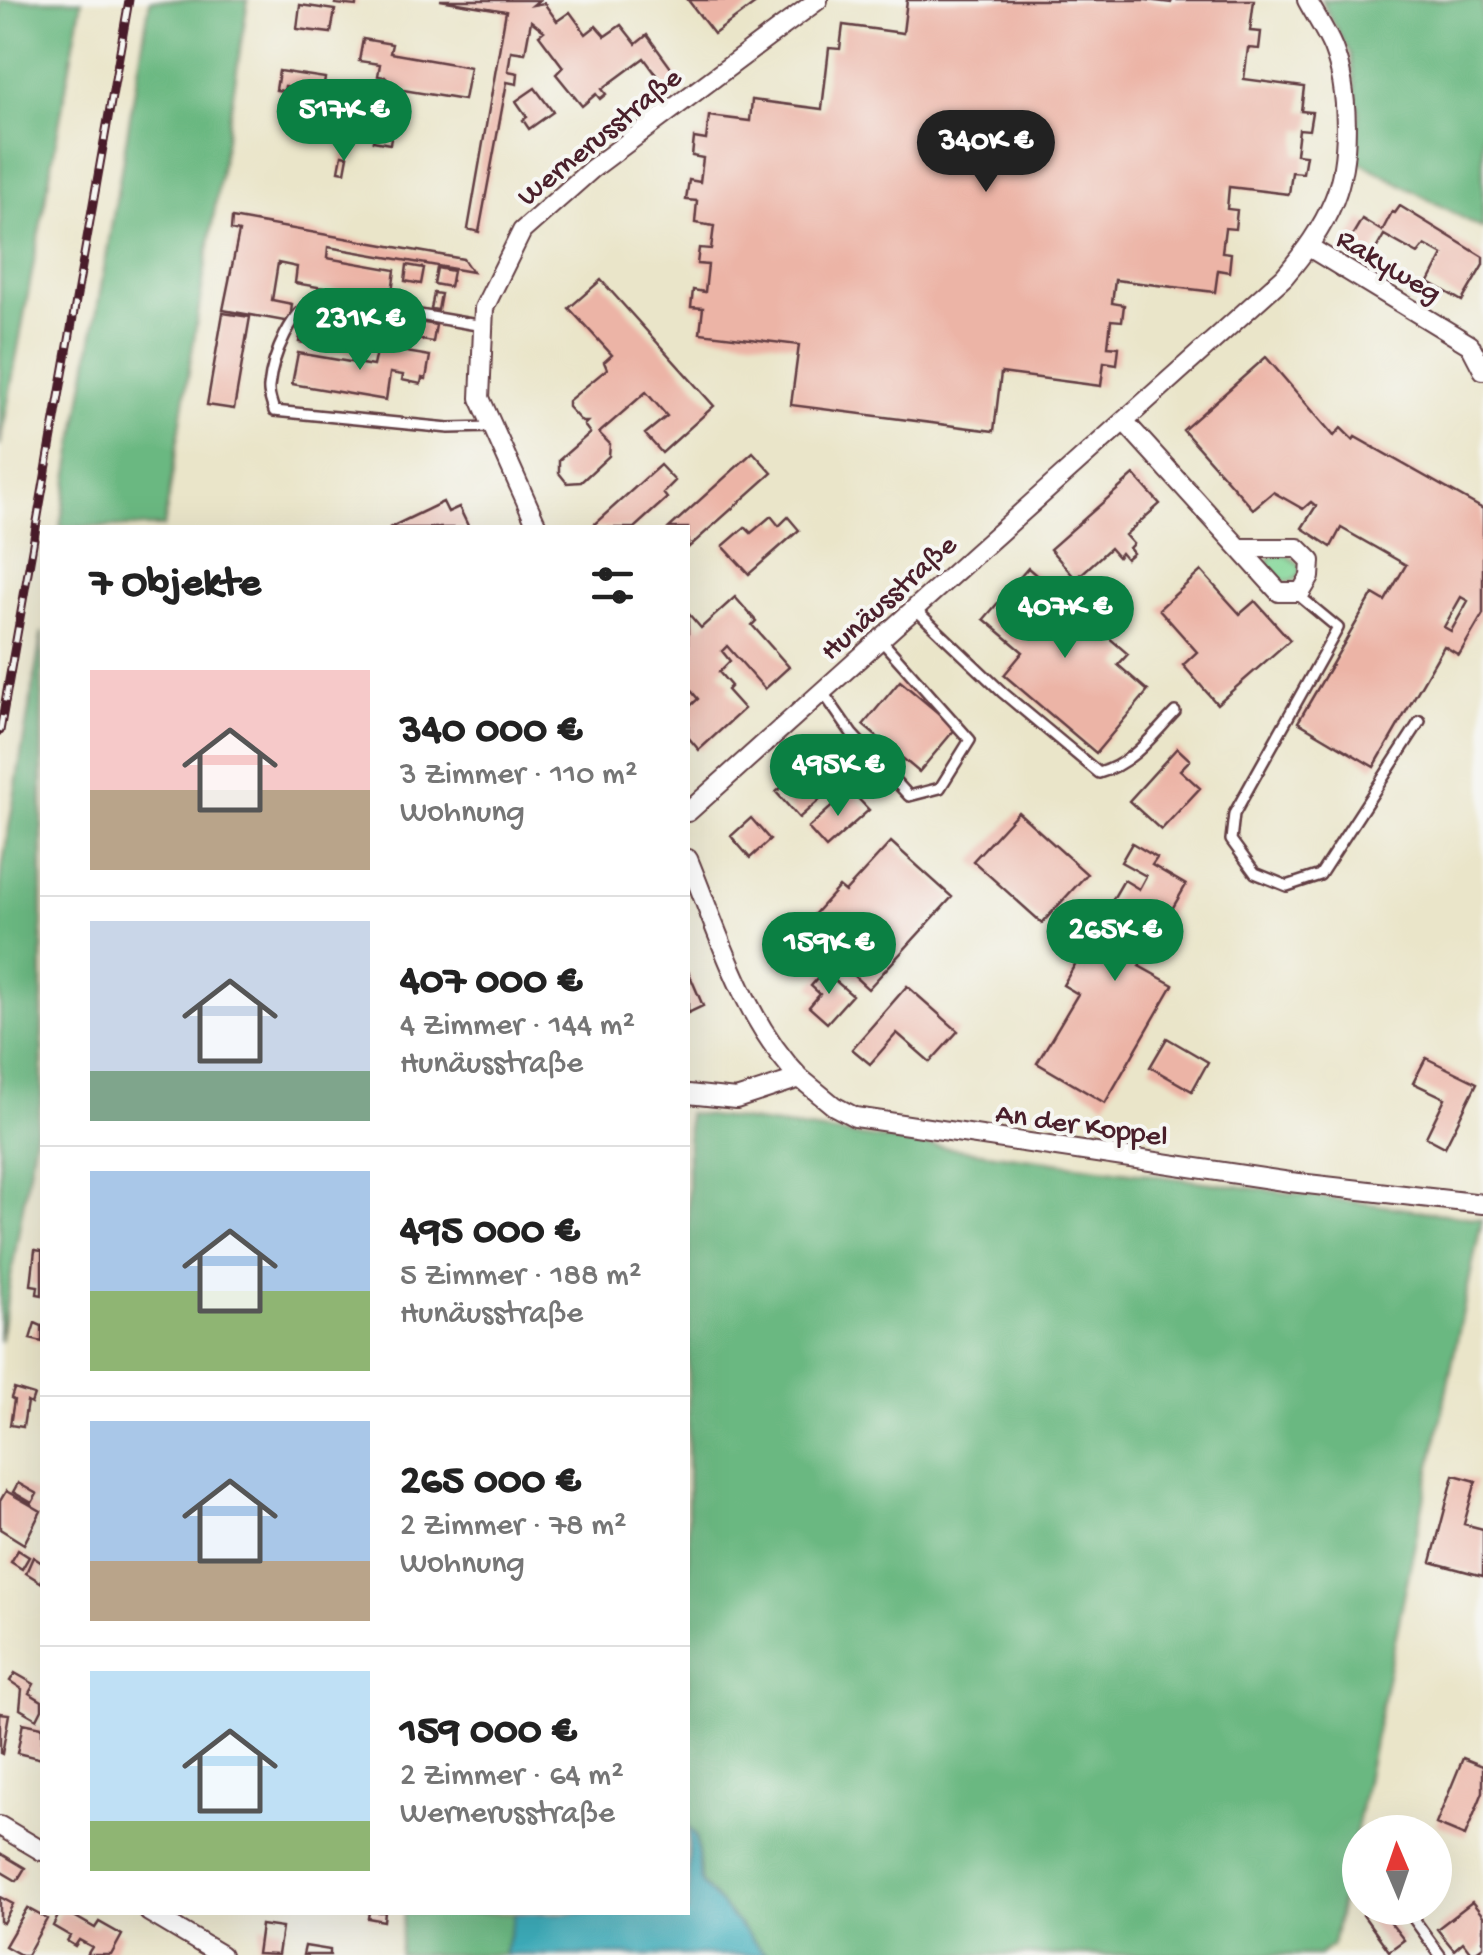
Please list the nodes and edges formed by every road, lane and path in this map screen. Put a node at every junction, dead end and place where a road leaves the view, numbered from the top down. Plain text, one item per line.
1 (818, 0) edge
2 (1307, 0) edge
3 (1309, 247) junction
4 (483, 326) junction
5 (1483, 370) edge
6 (1124, 422) junction
7 (493, 427) junction
8 (537, 525) edge
9 (1239, 548) junction
10 (1294, 592) junction
11 (914, 608) junction
12 (880, 639) junction
13 (822, 690) junction
14 (1175, 712) dead end
15 (1420, 720) dead end
16 (690, 810) edge
17 (690, 864) edge
18 (800, 1078) junction
19 (690, 1094) edge
20 (1483, 1204) edge
21 (0, 1826) edge
22 (40, 1850) edge
23 (153, 1915) edge
24 (1418, 1925) edge
25 (221, 1955) edge
26 (1440, 1955) edge

1 - 4 street, Wernerusstraße
2 - 3 street, Hunäusstraße
3 - 5 street, Rakyweg
3 - 6 street, Hunäusstraße
4 - 7 street, Wernerusstraße
4 - 7 lane
6 - 9 street
6 - 11 street, Hunäusstraße
7 - 8 street, Wernerusstraße
9 - 10 street
9 - 10 street
10 - 15 lane
11 - 12 street, Hunäusstraße
11 - 14 lane
12 - 13 street, Hunäusstraße
12 - 13 lane
13 - 16 street, Hunäusstraße
17 - 18 street
18 - 19 street
18 - 20 street, An der Koppel
21 - 22 street
23 - 25 street
24 - 26 lane

